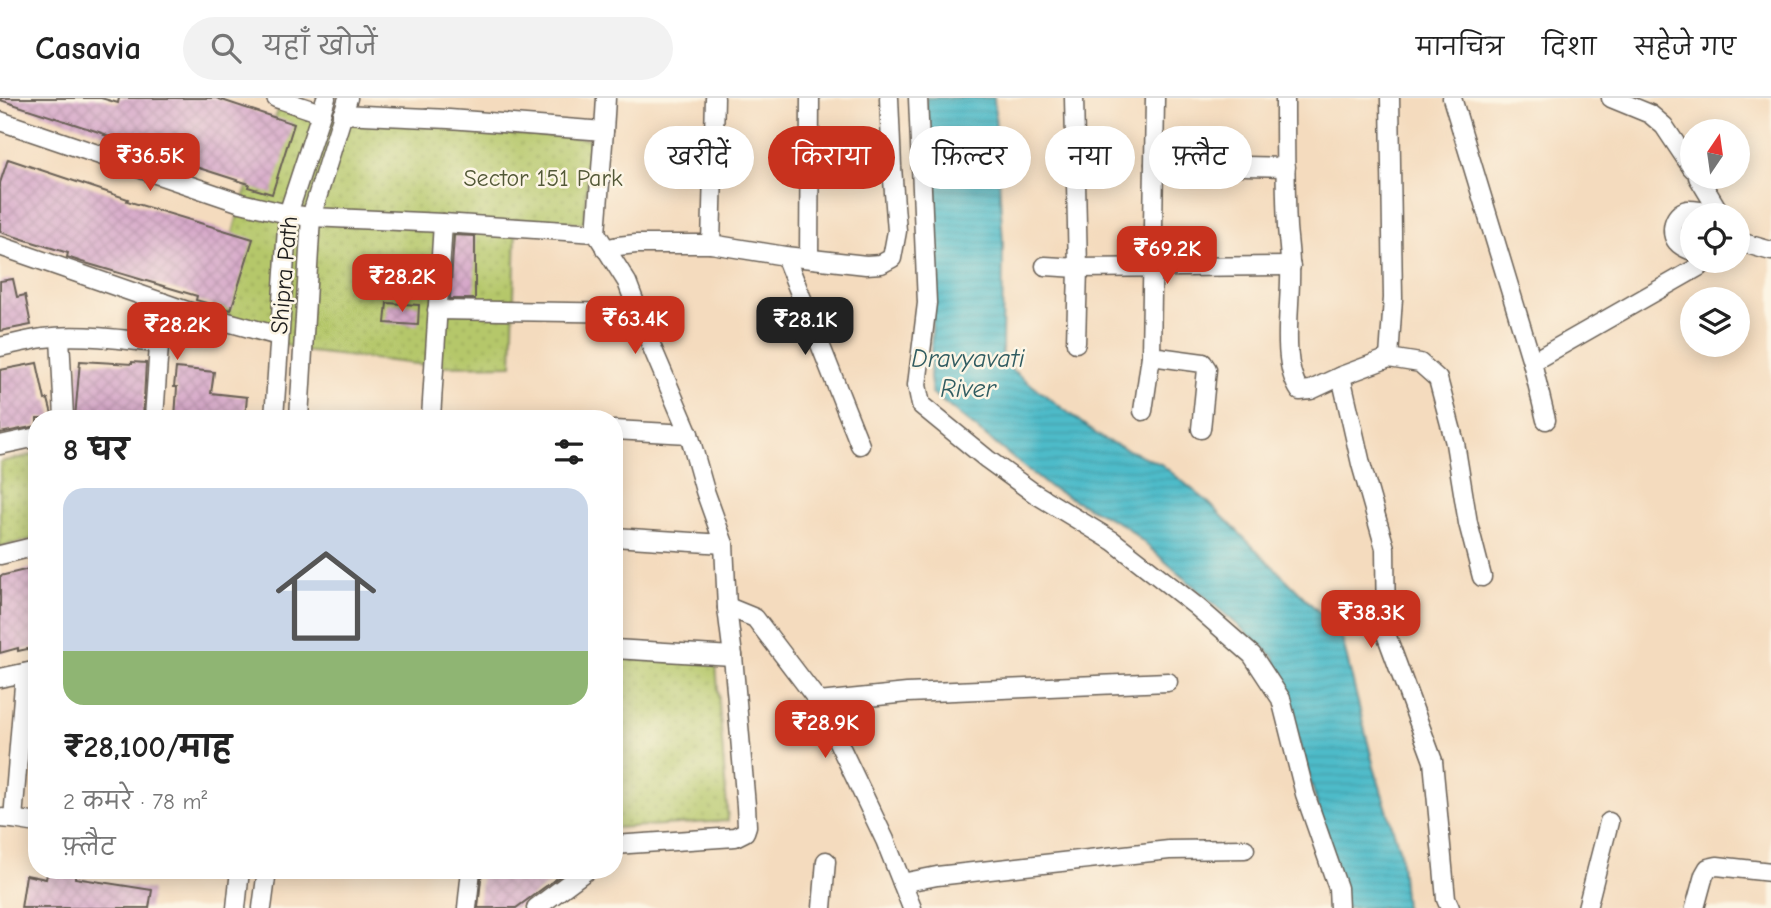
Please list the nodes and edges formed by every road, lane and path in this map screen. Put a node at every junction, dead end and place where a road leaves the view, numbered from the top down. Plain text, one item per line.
1 (275, 98) edge
2 (606, 98) edge
3 (715, 98) edge
4 (810, 98) edge
5 (889, 98) edge
6 (918, 98) edge
7 (1074, 98) edge
8 (1155, 98) edge
9 (1284, 98) edge
10 (1390, 98) edge
11 (1452, 98) edge
12 (1611, 98) edge
13 (324, 106) edge
14 (345, 106) edge
15 (0, 121) edge
16 (1155, 126) edge
17 (604, 131) junction
18 (1680, 149) edge
19 (1252, 166) edge
20 (1286, 167) junction
21 (1154, 189) edge
22 (1680, 213) edge
23 (288, 214) junction
24 (311, 217) junction
25 (443, 223) junction
26 (600, 241) junction
27 (711, 244) junction
28 (1680, 245) edge
29 (1750, 245) edge
30 (0, 246) edge
31 (1771, 251) edge
32 (785, 256) junction
33 (810, 258) junction
34 (1045, 266) dead end
35 (1290, 266) junction
36 (1152, 267) junction
37 (1078, 268) junction
38 (1688, 273) edge
39 (162, 302) junction
40 (437, 310) junction
41 (639, 313) junction
42 (279, 336) junction
43 (60, 338) junction
44 (159, 343) junction
45 (1076, 343) dead end
46 (0, 347) edge
47 (1151, 356) junction
48 (1389, 358) junction
49 (1532, 362) junction
50 (1341, 376) junction
51 (64, 410) edge
52 (155, 410) edge
53 (274, 410) edge
54 (299, 410) edge
55 (431, 410) edge
56 (1143, 411) dead end
57 (1546, 420) dead end
58 (1201, 429) dead end
59 (623, 430) edge
60 (689, 433) junction
61 (28, 439) edge
62 (860, 444) dead end
63 (0, 445) edge
64 (623, 538) edge
65 (724, 544) junction
66 (28, 548) edge
67 (0, 555) edge
68 (1482, 577) dead end
69 (727, 608) junction
70 (623, 650) edge
71 (733, 656) junction
72 (28, 672) edge
73 (0, 678) edge
74 (1168, 682) dead end
75 (28, 689) edge
76 (819, 702) junction
77 (6, 818) edge
78 (28, 821) edge
79 (1609, 822) dead end
80 (623, 845) edge
81 (1245, 849) dead end
82 (826, 860) dead end
83 (1771, 872) edge
84 (239, 879) edge
85 (266, 879) edge
86 (470, 879) edge
87 (575, 879) edge
88 (902, 883) junction
89 (236, 908) edge
90 (262, 908) edge
91 (467, 908) edge
92 (536, 908) edge
93 (821, 908) edge
94 (912, 908) edge
95 (1339, 908) edge
96 (1450, 908) edge
97 (1587, 908) edge
98 (1695, 908) edge

1 - 13 street
2 - 17 street
3 - 27 street
4 - 33 street
5 - 33 street
6 - 95 street
7 - 37 street
8 - 16 street
9 - 20 street
10 - 48 street
11 - 49 street
12 - 18 street
13 - 23 street, Shipra Path
14 - 17 street
14 - 24 street, Shipra Path
15 - 23 street
17 - 26 street
19 - 20 street
20 - 35 street
21 - 36 street
22 - 28 street
23 - 24 street
23 - 42 street, Shipra Path
24 - 25 street
24 - 54 street, Shipra Path
25 - 26 street
25 - 40 street
26 - 27 street
26 - 41 street
27 - 32 street
29 - 31 street
30 - 39 street
32 - 33 street
32 - 62 street
34 - 37 street
35 - 36 street
35 - 50 street
36 - 37 street
36 - 47 street
37 - 45 street
38 - 49 street
39 - 42 street
39 - 44 street
40 - 41 street
40 - 55 street
41 - 60 street
42 - 53 street, Shipra Path
43 - 44 street
43 - 46 street
43 - 51 street
44 - 52 street
47 - 56 street
47 - 58 street
48 - 50 street
48 - 68 street
49 - 57 street
50 - 96 street
59 - 60 street
60 - 65 street
61 - 63 street
64 - 65 street
65 - 69 street
66 - 67 street
69 - 71 street
69 - 76 street
70 - 71 street
71 - 80 street
72 - 73 street
74 - 76 street
75 - 77 street
76 - 88 street
77 - 78 street
79 - 97 street
81 - 88 street
82 - 93 street
83 - 98 street
84 - 89 street
85 - 90 street
86 - 91 street
87 - 92 street
88 - 94 street

